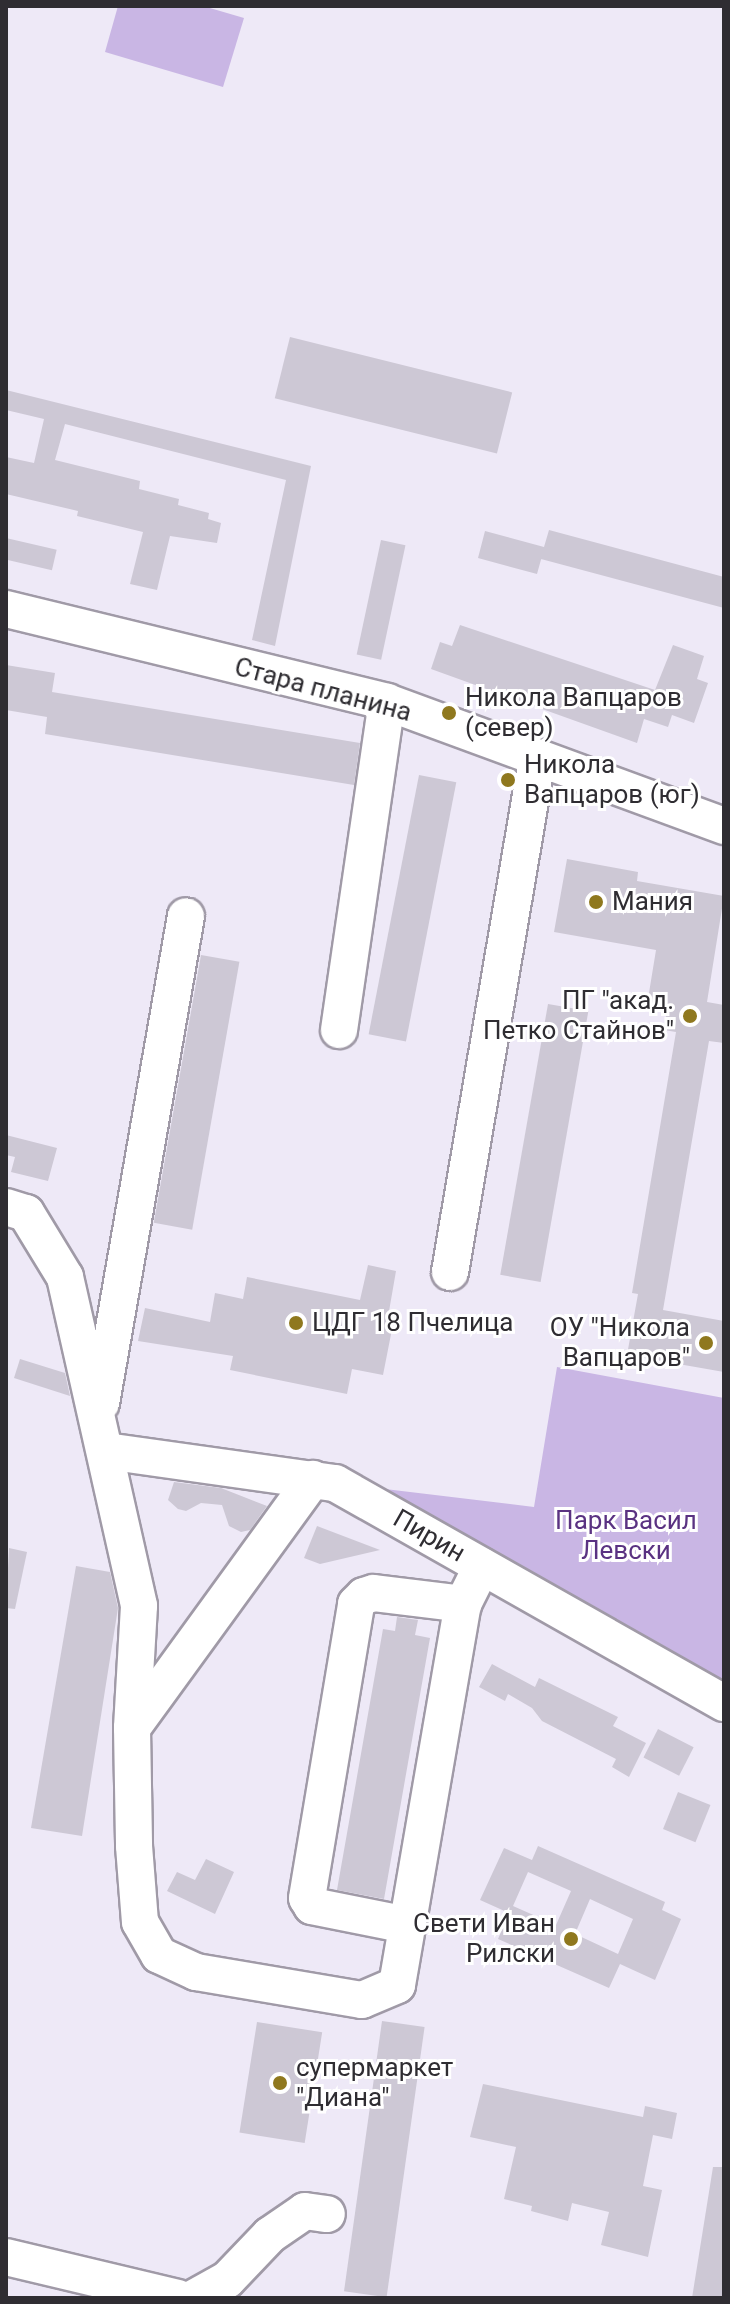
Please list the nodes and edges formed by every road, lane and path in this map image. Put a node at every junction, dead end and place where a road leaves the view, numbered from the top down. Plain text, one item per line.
1 (6, 609) edge
2 (387, 702) junction
3 (537, 760) junction
4 (724, 826) edge
5 (186, 916) dead end
6 (339, 1030) dead end
7 (6, 1207) edge
8 (450, 1272) dead end
9 (102, 1436) junction
10 (313, 1479) junction
11 (482, 1566) junction
12 (463, 1604) junction
13 (724, 1703) edge
14 (132, 1728) junction
15 (407, 1925) junction
16 (327, 2214) dead end
17 (6, 2257) edge
18 (193, 2297) edge

1 - 2 street, Стара планина
2 - 3 street, Стара планина
2 - 6 street
3 - 4 street, Стара планина
3 - 8 street
5 - 9 street
7 - 9 street
9 - 10 street, Пирин
9 - 14 street
10 - 11 street, Пирин
10 - 14 street
11 - 12 street
11 - 13 street, Пирин
12 - 15 street
12 - 15 street
14 - 15 street
16 - 18 street
17 - 18 street

